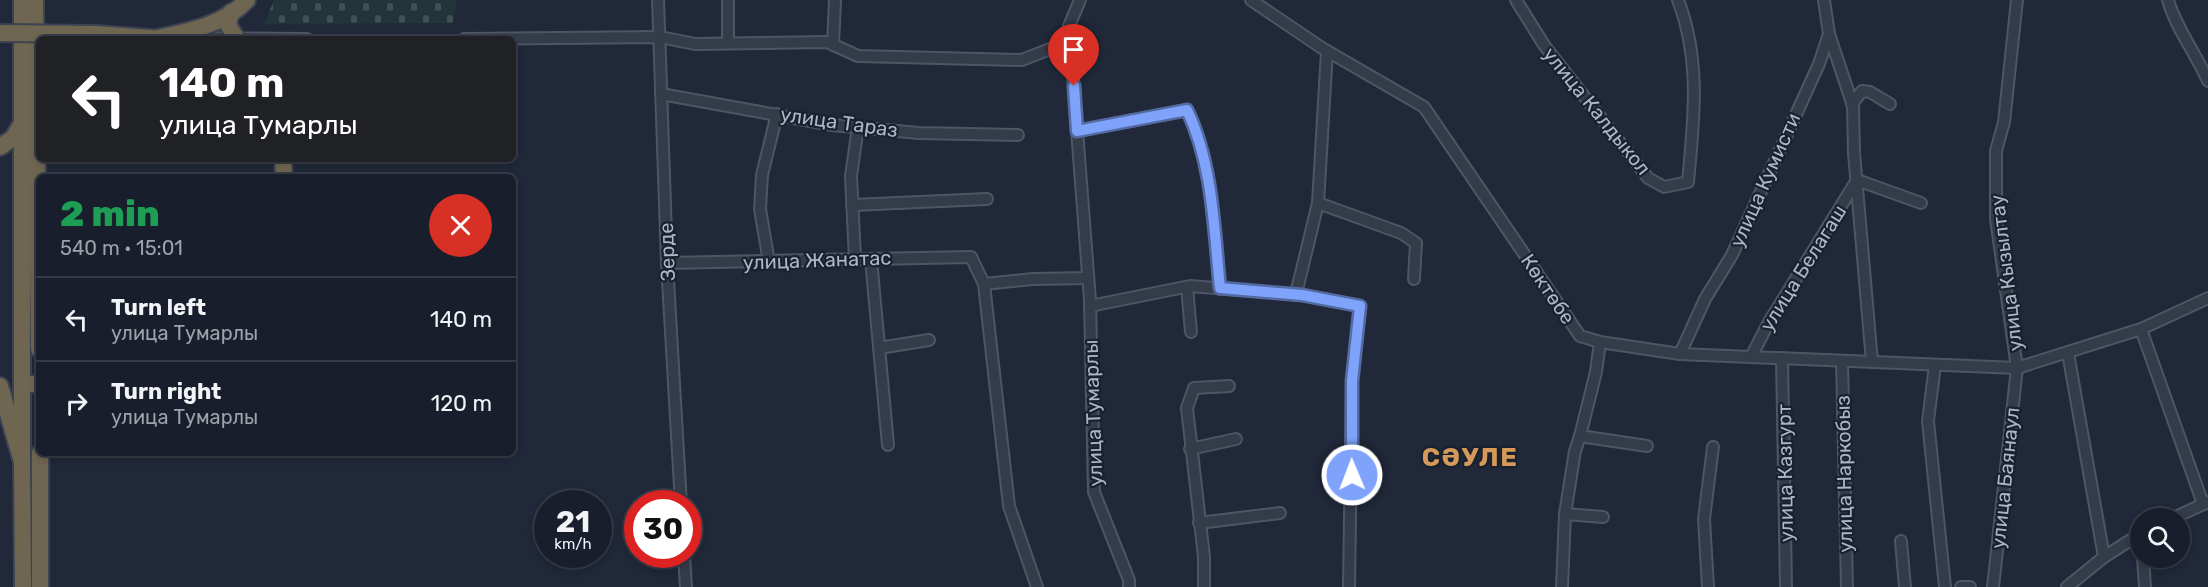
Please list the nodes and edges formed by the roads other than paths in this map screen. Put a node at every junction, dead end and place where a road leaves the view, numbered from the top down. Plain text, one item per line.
1 (22, 0) edge
2 (35, 0) edge
3 (247, 0) edge
4 (658, 0) edge
5 (728, 0) edge
6 (835, 0) edge
7 (1080, 0) edge
8 (1251, 0) edge
9 (1516, 0) edge
10 (1678, 0) edge
11 (1824, 0) edge
12 (2017, 0) edge
13 (2168, 0) edge
14 (231, 12) junction
15 (0, 33) edge
16 (1829, 34) junction
17 (128, 36) edge
18 (169, 36) edge
19 (235, 36) edge
20 (660, 37) junction
21 (516, 38) edge
22 (1070, 41) junction
23 (728, 43) junction
24 (833, 45) junction
25 (1328, 51) junction
26 (2208, 81) edge
27 (661, 94) junction
28 (1852, 104) junction
29 (1890, 104) dead end
30 (777, 114) junction
31 (27, 117) junction
32 (858, 127) junction
33 (1077, 131) junction
34 (1018, 135) dead end
35 (0, 147) edge
36 (36, 160) edge
37 (1857, 180) junction
38 (987, 199) dead end
39 (1318, 203) junction
40 (1921, 203) dead end
41 (852, 205) junction
42 (855, 259) junction
43 (871, 259) junction
44 (770, 262) junction
45 (666, 263) junction
46 (1088, 278) junction
47 (1414, 279) dead end
48 (984, 284) junction
49 (1186, 287) junction
50 (1220, 288) junction
51 (1296, 294) junction
52 (2208, 298) edge
53 (1090, 306) junction
54 (2141, 329) junction
55 (1191, 332) dead end
56 (929, 340) dead end
57 (1600, 342) junction
58 (879, 348) junction
59 (2068, 353) junction
60 (1680, 354) junction
61 (1751, 357) junction
62 (1782, 358) junction
63 (1842, 361) junction
64 (1872, 362) junction
65 (1935, 365) junction
66 (2018, 368) junction
67 (31, 384) edge
68 (0, 386) edge
69 (1230, 386) dead end
70 (1580, 436) junction
71 (1236, 439) dead end
72 (888, 445) dead end
73 (1647, 446) dead end
74 (1713, 447) dead end
75 (1190, 449) junction
76 (40, 456) edge
77 (22, 462) junction
78 (680, 490) edge
79 (2206, 503) edge
80 (2190, 510) edge
81 (1280, 513) dead end
82 (1565, 514) junction
83 (1603, 517) dead end
84 (1199, 523) junction
85 (2130, 540) edge
86 (1900, 541) dead end
87 (2104, 557) junction
88 (685, 568) edge
89 (2144, 568) edge
90 (23, 587) edge
91 (40, 587) edge
92 (687, 587) edge
93 (1036, 587) edge
94 (1129, 587) edge
95 (1204, 587) edge
96 (1349, 587) edge
97 (1562, 587) edge
98 (1708, 587) edge
99 (1786, 587) edge
100 (1847, 587) edge
101 (1905, 587) edge
102 (1945, 587) edge
103 (1961, 587) edge
104 (1970, 587) edge
105 (1993, 587) edge
106 (2067, 587) edge
107 (2145, 587) edge

1 - 31 highway
2 - 31 highway
3 - 14 highway
4 - 20 street, Зерде
5 - 23 street
6 - 24 street
7 - 22 street, улица Тумарлы
8 - 25 street, Көктөбе
9 - 10 street, улица Калдыкол
11 - 16 street, улица Кумисти
12 - 66 street, улица Кызылтау
13 - 26 street
14 - 18 highway
14 - 19 highway
15 - 17 highway, bridge
16 - 28 street, улица Белагаш
16 - 60 street, улица Кумисти
20 - 21 street
20 - 23 street
20 - 27 street, Зерде
22 - 24 street
22 - 33 street, улица Тумарлы
23 - 24 street
25 - 39 street
25 - 57 street, Көктөбе
27 - 30 street, улица Тараз
27 - 45 street, Зерде
28 - 29 street
28 - 37 street, улица Белагаш
30 - 32 street, улица Тараз
30 - 44 street
31 - 35 highway
31 - 36 highway
31 - 67 highway
32 - 34 street, улица Тараз
32 - 41 street
33 - 46 street, улица Тумарлы
33 - 50 street
37 - 40 street
37 - 61 street, улица Белагаш
37 - 64 street, улица Белагаш
38 - 41 street
39 - 47 street
39 - 51 street
41 - 42 street
42 - 43 street, улица Жанатас
42 - 44 street, улица Жанатас
43 - 48 street, улица Жанатас
43 - 58 street
44 - 45 street, улица Жанатас
45 - 78 street, Зерде
46 - 48 street
46 - 53 street, улица Тумарлы
48 - 93 street
49 - 50 street
49 - 53 street
49 - 55 street
50 - 51 street
51 - 96 street
52 - 54 street, Көктөбе
53 - 94 street, улица Тумарлы
54 - 59 street, Көктөбе
54 - 79 street
56 - 58 street
57 - 60 street, Көктөбе
57 - 70 street
58 - 72 street
59 - 66 street, Көктөбе
59 - 87 street
60 - 61 street, Көктөбе
61 - 62 street, Көктөбе
62 - 63 street, Көктөбе
62 - 99 street, улица Казгурт
63 - 64 street, Көктөбе
63 - 100 street, улица Наркобыз
64 - 65 street, Көктөбе
65 - 66 street, Көктөбе
65 - 102 street
66 - 105 street, улица Баянаул
67 - 77 highway
68 - 77 highway
69 - 75 street
70 - 73 street
70 - 82 street
71 - 75 street
74 - 98 street
75 - 84 street
76 - 91 highway
77 - 90 highway
79 - 80 street
81 - 84 street
82 - 83 street
82 - 97 street
84 - 95 street
85 - 87 street
86 - 101 street
87 - 106 street
88 - 92 street
89 - 107 street
103 - 104 street

